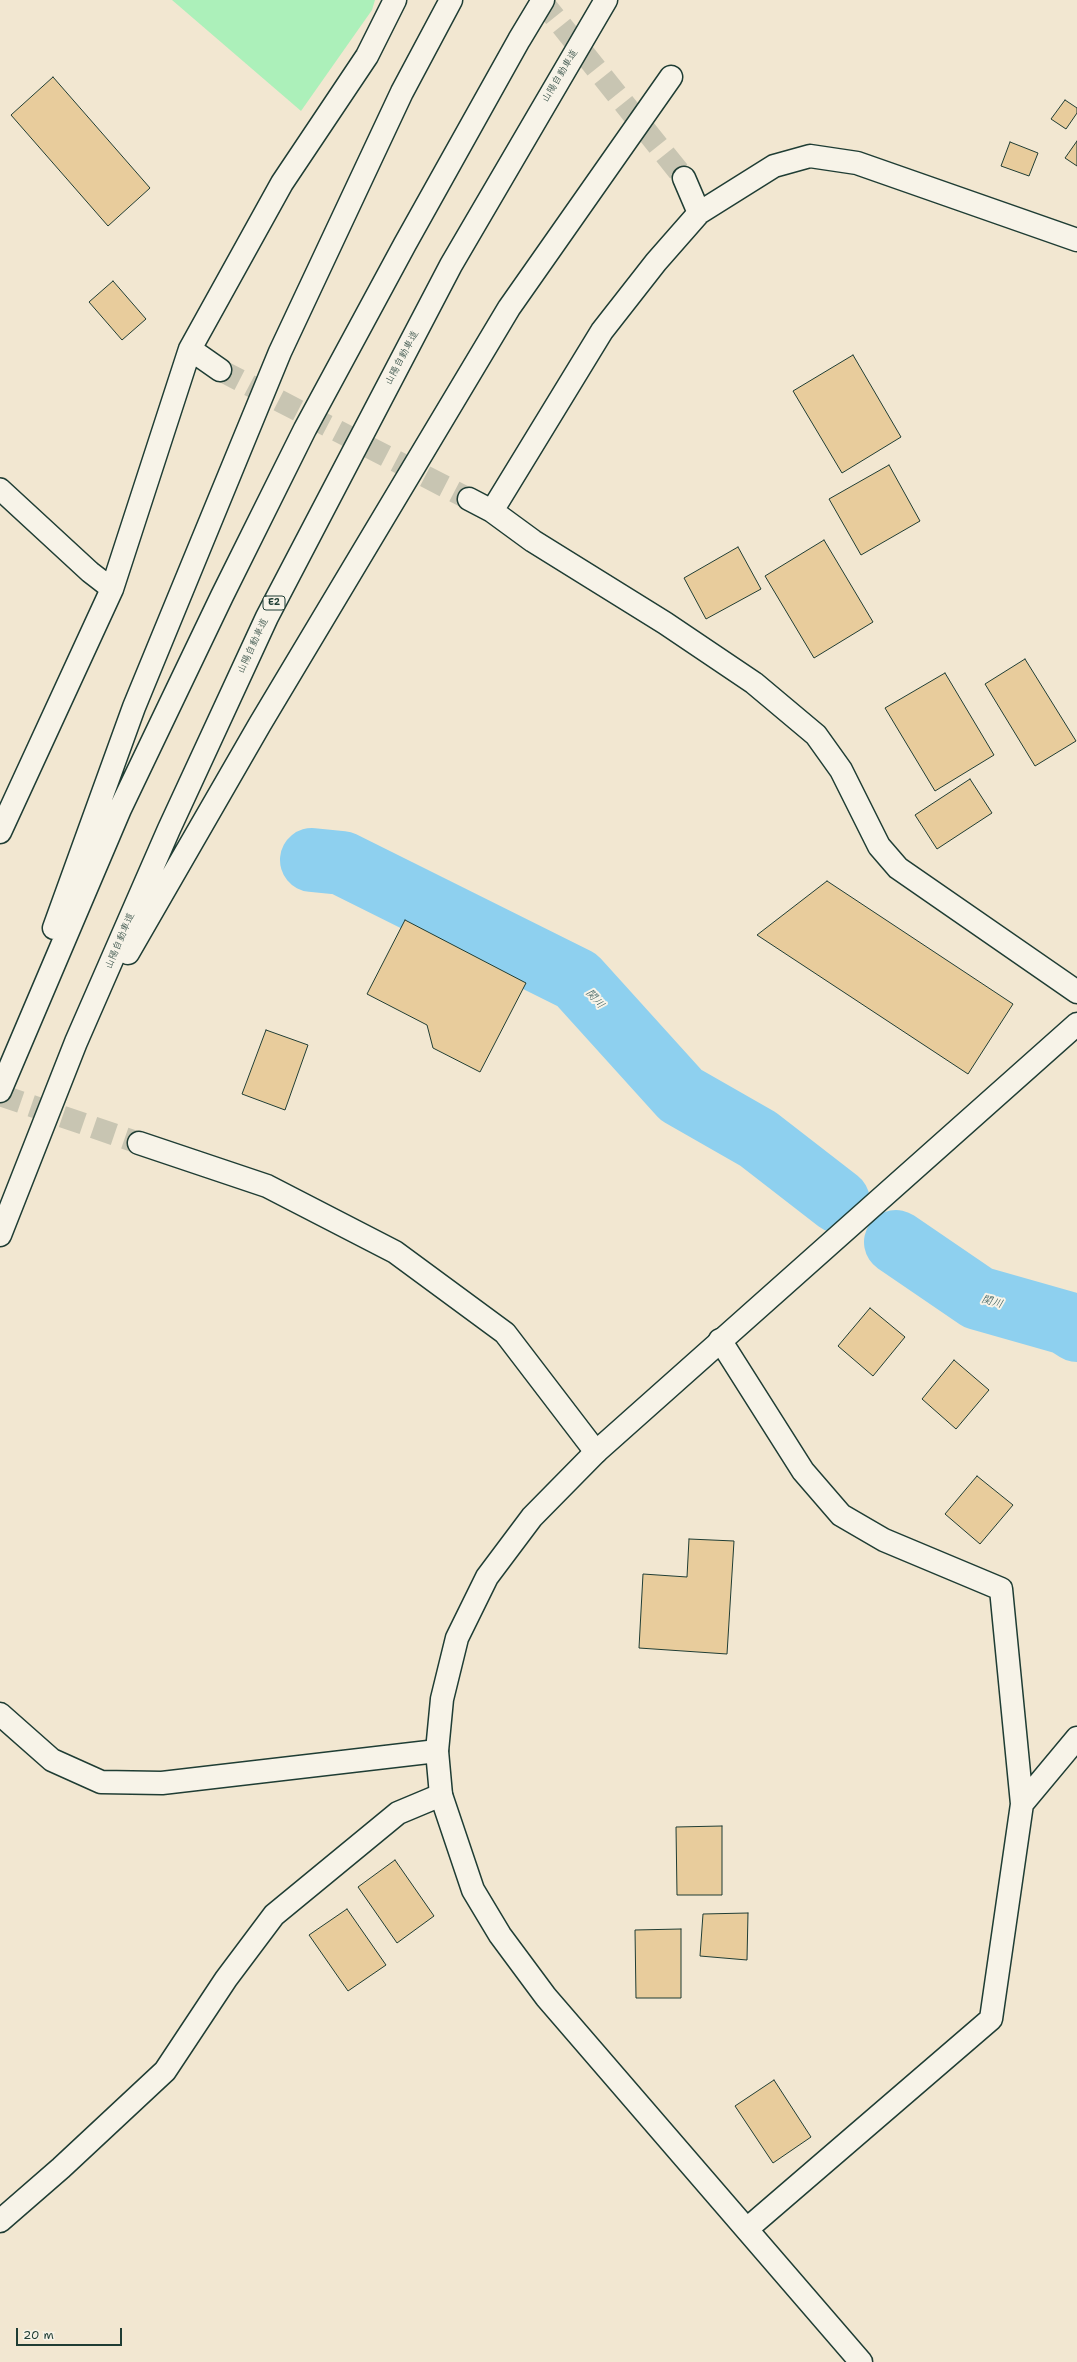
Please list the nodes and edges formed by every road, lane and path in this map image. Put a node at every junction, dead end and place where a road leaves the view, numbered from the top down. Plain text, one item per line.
1 (395, 0) edge
2 (451, 0) edge
3 (543, 0) edge
4 (606, 0) edge
5 (671, 77) dead end
6 (684, 178) tunnel mouth
7 (699, 213) junction
8 (1077, 240) edge
9 (190, 349) junction
10 (220, 370) tunnel mouth
11 (0, 489) edge
12 (469, 499) tunnel mouth
13 (492, 511) junction
14 (112, 589) junction
15 (0, 832) edge
16 (1077, 992) edge
17 (1077, 1024) edge
18 (76, 1042) junction
19 (0, 1077) edge
20 (0, 1091) edge
21 (139, 1143) tunnel mouth
22 (0, 1235) edge
23 (720, 1340) junction
24 (596, 1452) junction
25 (0, 1714) edge
26 (1077, 1738) edge
27 (437, 1751) junction
28 (441, 1795) junction
29 (1022, 1804) junction
30 (0, 2221) edge
31 (746, 2229) junction
32 (860, 2362) edge

1 - 9 main road
2 - 19 main road
3 - 20 main road
4 - 18 main road, 山陽自動車道 / E2
5 - 18 main road
6 - 7 main road
7 - 8 main road
7 - 13 main road
9 - 10 main road
9 - 14 main road
11 - 14 lane
12 - 13 main road
13 - 16 main road
14 - 15 main road
17 - 23 main road
18 - 22 main road, 山陽自動車道 / E2
21 - 24 main road
23 - 24 main road
23 - 29 main road
24 - 27 main road
25 - 27 main road
26 - 29 main road
27 - 28 main road
28 - 30 main road
28 - 31 main road
29 - 31 main road
31 - 32 main road

